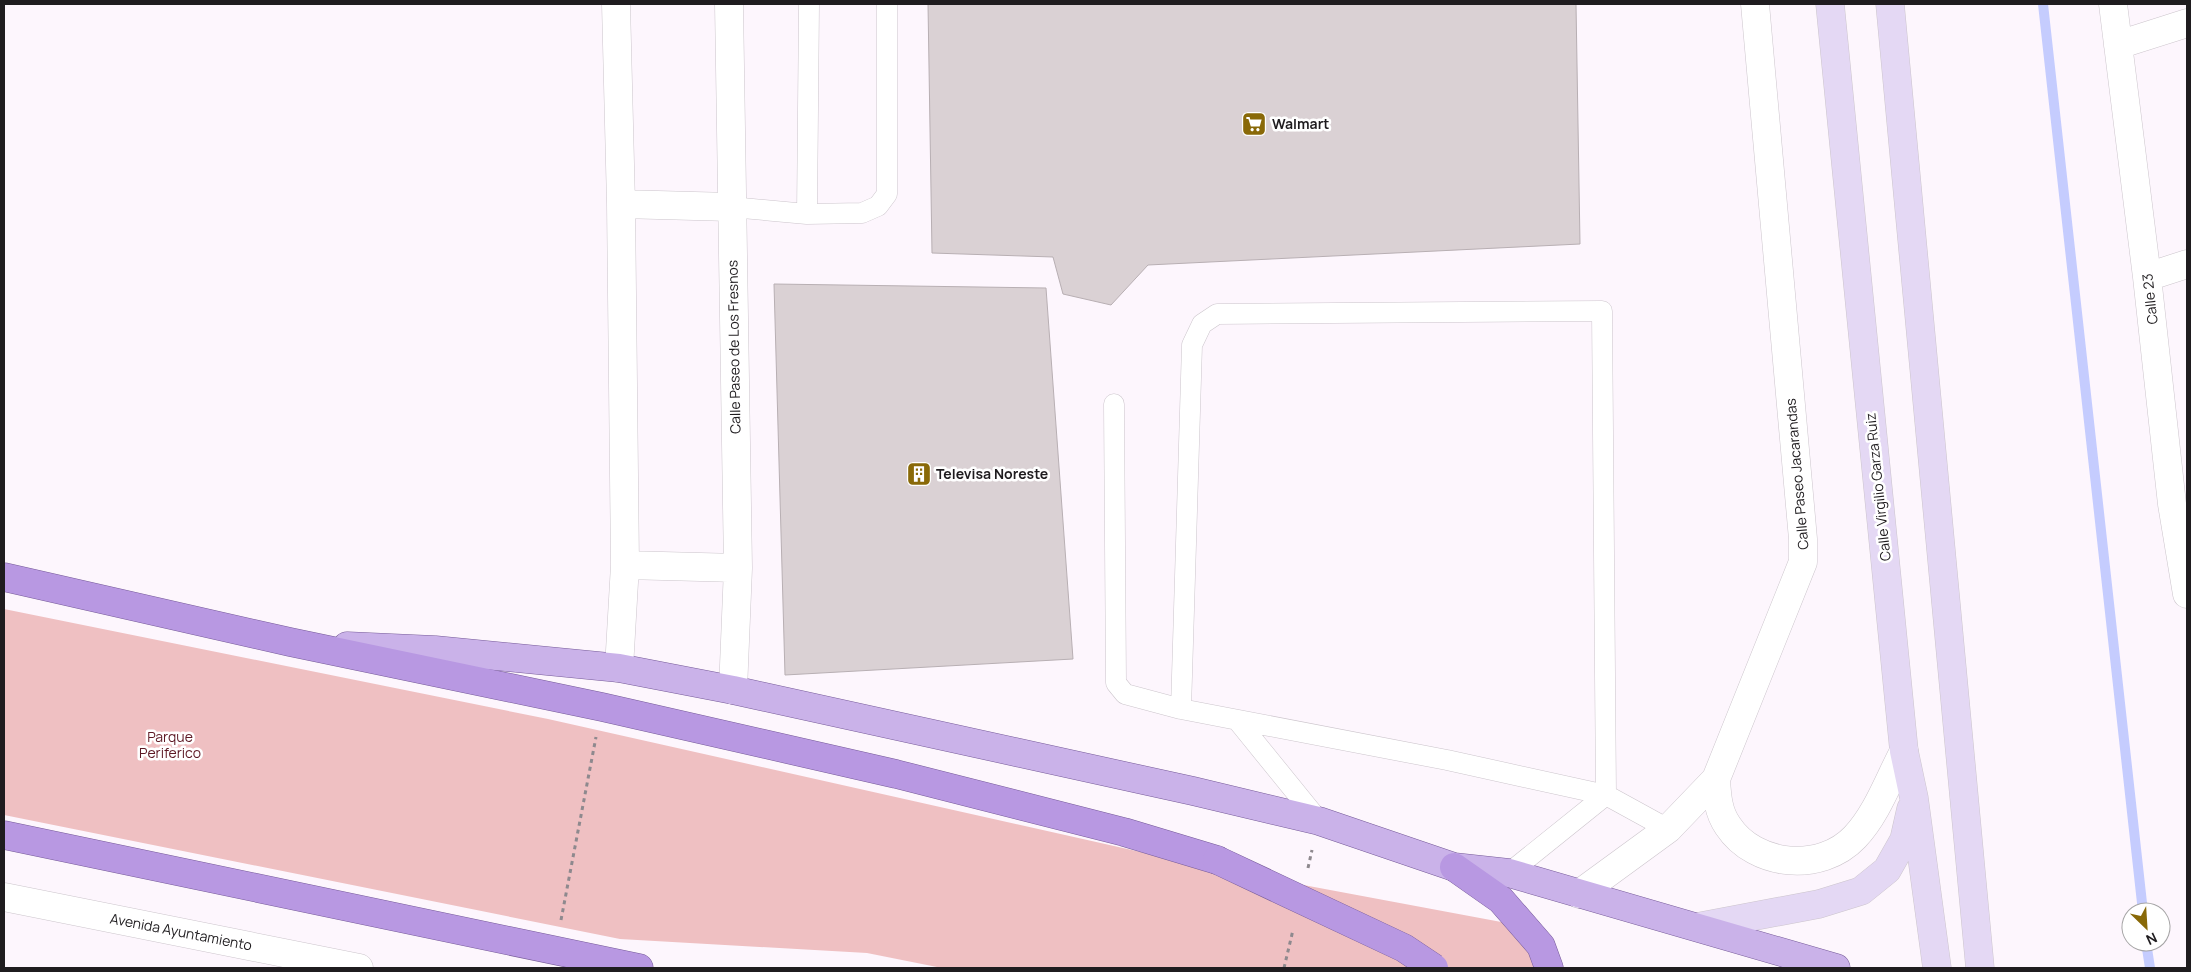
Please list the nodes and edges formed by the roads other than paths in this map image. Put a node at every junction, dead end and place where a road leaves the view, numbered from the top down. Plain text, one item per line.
1 (616, 4) edge
2 (729, 4) edge
3 (809, 4) edge
4 (887, 4) edge
5 (1755, 4) edge
6 (1830, 4) edge
7 (1890, 4) edge
8 (2113, 4) edge
9 (2187, 23) edge
10 (2118, 45) junction
11 (621, 204) junction
12 (731, 207) junction
13 (807, 214) junction
14 (2187, 264) edge
15 (2147, 277) junction
16 (1114, 404) dead end
17 (2179, 501) edge
18 (625, 565) junction
19 (738, 568) junction
20 (4, 577) edge
21 (2187, 594) edge
22 (290, 642) junction
23 (619, 668) junction
24 (733, 690) junction
25 (1181, 709) junction
26 (1238, 720) junction
27 (1904, 751) junction
28 (1716, 779) junction
29 (1606, 795) junction
30 (1914, 798) junction
31 (1319, 821) junction
32 (1668, 829) junction
33 (4, 835) edge
34 (1454, 867) junction
35 (1509, 873) junction
36 (1579, 894) junction
37 (4, 897) edge
38 (1697, 927) junction
39 (359, 968) edge
40 (639, 968) edge
41 (1434, 968) edge
42 (1549, 968) edge
43 (1836, 968) edge
44 (1937, 968) edge
45 (1980, 968) edge

1 - 11 street
2 - 12 street, Calle Paseo de Los Fresnos
3 - 13 lane
4 - 13 lane
5 - 28 street, Calle Paseo Jacarandas
6 - 27 main road, Calle Virgilio Garza Ruiz
7 - 45 main road
8 - 10 street, Calle 23
9 - 10 street
10 - 15 street, Calle 23
11 - 12 street
11 - 18 street
12 - 13 lane
12 - 19 street, Calle Paseo de Los Fresnos
14 - 15 street
15 - 17 street, Calle 23
16 - 25 lane
17 - 21 street, Calle 23
18 - 19 street
18 - 23 street
19 - 24 street, Calle Paseo de Los Fresnos
20 - 22 highway
22 - 23 main road
22 - 41 highway, bridge
23 - 24 main road
24 - 31 main road
25 - 26 lane
25 - 29 lane
26 - 29 lane
26 - 31 lane
27 - 28 street
27 - 30 main road, Calle Virgilio Garza Ruiz
28 - 32 street, Calle Paseo Jacarandas
29 - 32 lane
29 - 35 lane
30 - 38 main road
30 - 44 main road, Calle Virgilio Garza Ruiz
31 - 34 main road
32 - 36 street, Calle Paseo Jacarandas
33 - 40 highway
34 - 35 main road
34 - 42 highway
35 - 36 main road
36 - 38 main road
37 - 39 street, Avenida Ayuntamiento
38 - 43 main road

